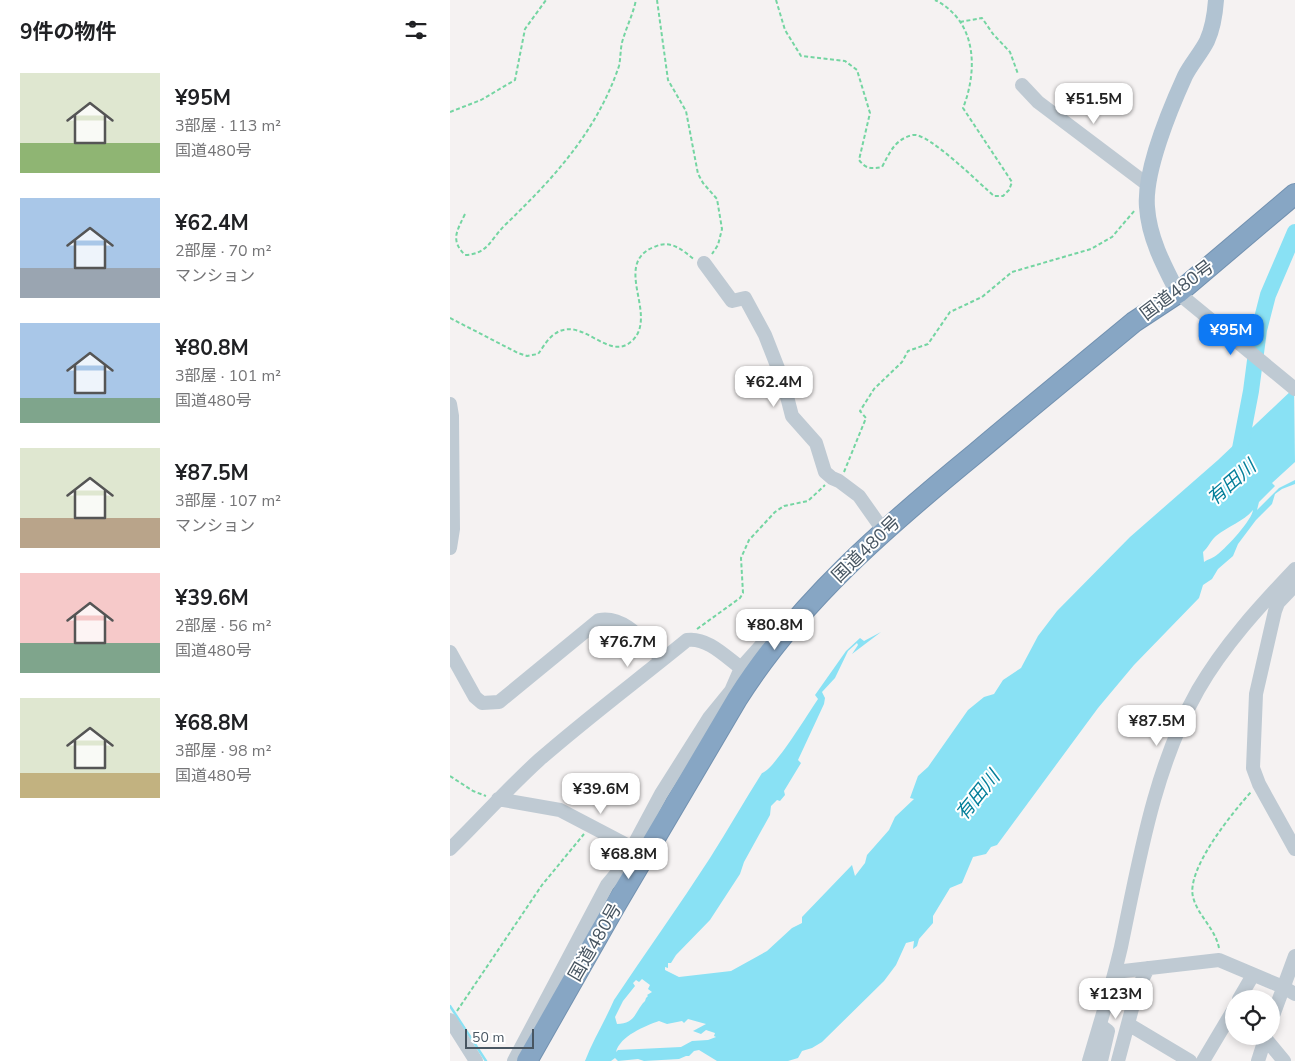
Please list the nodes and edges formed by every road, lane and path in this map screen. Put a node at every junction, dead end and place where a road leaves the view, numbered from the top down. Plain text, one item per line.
1 (546, 0) edge
2 (636, 0) edge
3 (657, 0) edge
4 (776, 0) edge
5 (935, 0) edge
6 (1216, 0) edge
7 (960, 22) junction
8 (1022, 84) joint
9 (450, 112) edge
10 (1148, 185) junction
11 (1295, 194) edge
12 (1147, 206) junction
13 (464, 214) dead end
14 (704, 263) junction
15 (1182, 296) junction
16 (450, 318) edge
17 (1295, 389) edge
18 (450, 404) edge
19 (836, 480) junction
20 (883, 530) junction
21 (450, 548) edge
22 (1295, 569) edge
23 (1295, 585) edge
24 (800, 614) junction
25 (687, 640) junction
26 (450, 652) edge
27 (662, 659) junction
28 (741, 668) junction
29 (734, 695) junction
30 (450, 776) edge
31 (1259, 784) junction
32 (498, 799) junction
33 (590, 825) junction
34 (450, 849) edge
35 (1295, 849) edge
36 (618, 870) junction
37 (615, 906) junction
38 (1295, 956) edge
39 (1219, 960) junction
40 (1148, 968) junction
41 (1115, 972) junction
42 (1253, 975) junction
43 (1244, 990) edge
44 (1289, 990) edge
45 (1280, 1006) edge
46 (450, 1020) edge
47 (1128, 1024) junction
48 (1225, 1024) edge
49 (1100, 1025) junction
50 (1263, 1045) edge
51 (1272, 1045) edge
52 (476, 1061) edge
53 (514, 1061) edge
54 (527, 1061) edge
55 (1089, 1061) edge
56 (1100, 1061) edge
57 (1118, 1061) edge
58 (1190, 1061) edge
59 (1203, 1061) edge
60 (1258, 1061) edge
61 (1284, 1061) edge

1 - 9 path
2 - 13 path
3 - 14 path
4 - 7 path
5 - 7 path
6 - 10 main road
7 - 8 path
8 - 10 street
10 - 12 main road
11 - 15 highway, 国道480号
12 - 15 main road
12 - 19 path
14 - 16 path
14 - 19 street
15 - 17 street
15 - 20 highway, 国道480号
18 - 21 street
19 - 20 street
19 - 25 path
20 - 24 highway, 国道480号
22 - 41 street
23 - 31 street
24 - 28 street
24 - 29 highway, 国道480号
25 - 27 street
25 - 28 street
26 - 27 street
27 - 32 street
28 - 29 street
29 - 36 street
29 - 37 highway, 国道480号
30 - 32 path
31 - 35 street
31 - 39 path
32 - 33 street
32 - 34 street
33 - 36 street
33 - 46 path
36 - 37 street
36 - 53 street
37 - 54 highway, 国道480号
38 - 44 street
39 - 40 street
39 - 42 street
40 - 41 street
40 - 47 street
41 - 49 street
42 - 43 street
42 - 44 street
44 - 45 street
46 - 52 street
47 - 57 street
47 - 58 street
48 - 59 street
49 - 55 street
49 - 56 street
50 - 60 street
51 - 61 street

